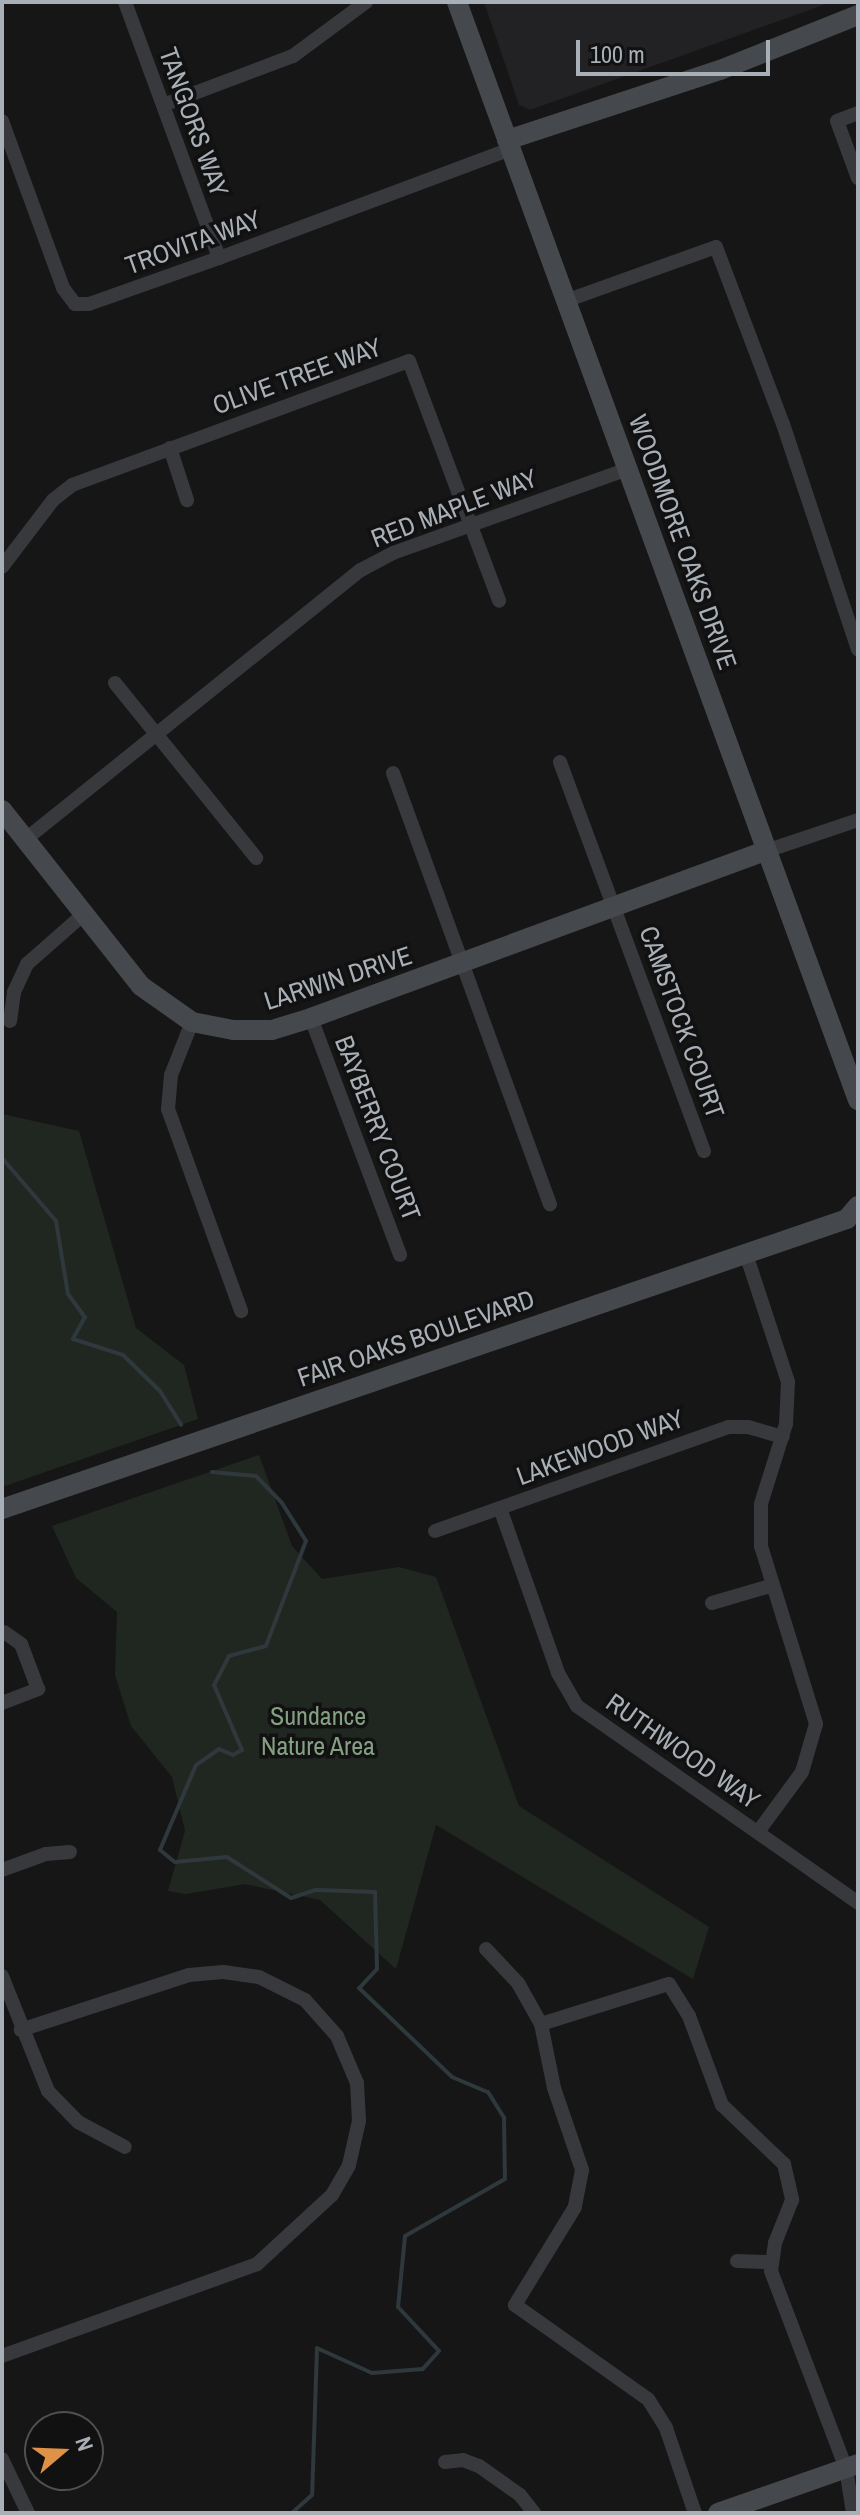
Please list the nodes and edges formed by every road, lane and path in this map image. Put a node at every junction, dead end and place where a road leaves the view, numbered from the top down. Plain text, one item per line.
1 (125, 2) edge
2 (366, 2) edge
3 (457, 2) edge
4 (858, 15) edge
5 (163, 105) junction
6 (858, 113) edge
7 (2, 121) edge
8 (509, 145) junction
9 (858, 178) edge
10 (219, 258) junction
11 (568, 300) junction
12 (170, 448) junction
13 (630, 468) junction
14 (187, 500) dead end
15 (472, 526) junction
16 (2, 567) edge
17 (499, 601) dead end
18 (858, 650) edge
19 (115, 683) dead end
20 (157, 733) junction
21 (560, 762) dead end
22 (393, 773) dead end
23 (2, 810) edge
24 (858, 820) edge
25 (26, 839) junction
26 (766, 851) junction
27 (256, 858) dead end
28 (615, 909) junction
29 (84, 914) junction
30 (464, 964) junction
31 (311, 1018) junction
32 (10, 1021) dead end
33 (192, 1022) junction
34 (858, 1100) edge
35 (704, 1151) dead end
36 (550, 1204) dead end
37 (854, 1216) edge
38 (746, 1254) junction
39 (400, 1255) dead end
40 (241, 1311) dead end
41 (783, 1437) junction
42 (500, 1508) junction
43 (2, 1509) edge
44 (435, 1531) dead end
45 (770, 1586) junction
46 (712, 1603) dead end
47 (4, 1632) dead end
48 (2, 1703) edge
49 (758, 1832) junction
50 (70, 1852) dead end
51 (2, 1870) edge
52 (858, 1903) edge
53 (486, 1949) dead end
54 (2, 1976) edge
55 (541, 2024) junction
56 (21, 2030) junction
57 (125, 2147) dead end
58 (737, 2261) dead end
59 (771, 2262) junction
60 (2, 2356) edge
61 (2, 2459) edge
62 (445, 2462) dead end
63 (852, 2466) edge
64 (28, 2513) edge
65 (534, 2513) edge
66 (695, 2513) edge
67 (718, 2513) edge
68 (853, 2513) edge

1 - 5 street, TANGORS WAY
2 - 5 street
3 - 8 street, WOODMORE OAKS DRIVE
4 - 8 street
5 - 10 street, TANGORS WAY
6 - 9 street
7 - 10 street, TROVITA WAY
8 - 10 street, TROVITA WAY
8 - 11 street, WOODMORE OAKS DRIVE
11 - 13 street, WOODMORE OAKS DRIVE
11 - 18 street
12 - 14 street
12 - 15 street, OLIVE TREE WAY
12 - 16 street, OLIVE TREE WAY
13 - 15 street, RED MAPLE WAY
13 - 26 street, WOODMORE OAKS DRIVE
15 - 17 street
15 - 20 street, RED MAPLE WAY
19 - 20 street
20 - 25 street, RED MAPLE WAY
20 - 27 street
21 - 28 street, CAMSTOCK COURT
22 - 30 street
23 - 25 street, LARWIN DRIVE
24 - 26 street
25 - 29 street, LARWIN DRIVE
26 - 28 street, LARWIN DRIVE
26 - 34 street, WOODMORE OAKS DRIVE
28 - 30 street, LARWIN DRIVE
28 - 35 street, CAMSTOCK COURT
29 - 32 street
29 - 33 street, LARWIN DRIVE
30 - 31 street, LARWIN DRIVE
30 - 36 street
31 - 33 street, LARWIN DRIVE
31 - 39 street, BAYBERRY COURT
33 - 40 street
37 - 38 street, FAIR OAKS BOULEVARD
38 - 41 street
38 - 43 street, FAIR OAKS BOULEVARD
41 - 42 street, LAKEWOOD WAY
41 - 45 street
42 - 44 street, LAKEWOOD WAY
42 - 49 street, RUTHWOOD WAY
45 - 46 street
45 - 49 street
47 - 48 street
49 - 52 street, RUTHWOOD WAY
50 - 51 street
53 - 55 street
54 - 56 street
55 - 59 street
55 - 66 street
56 - 57 street
56 - 60 street
58 - 59 street
59 - 63 street
61 - 64 street
62 - 65 street
63 - 67 street
63 - 68 street

